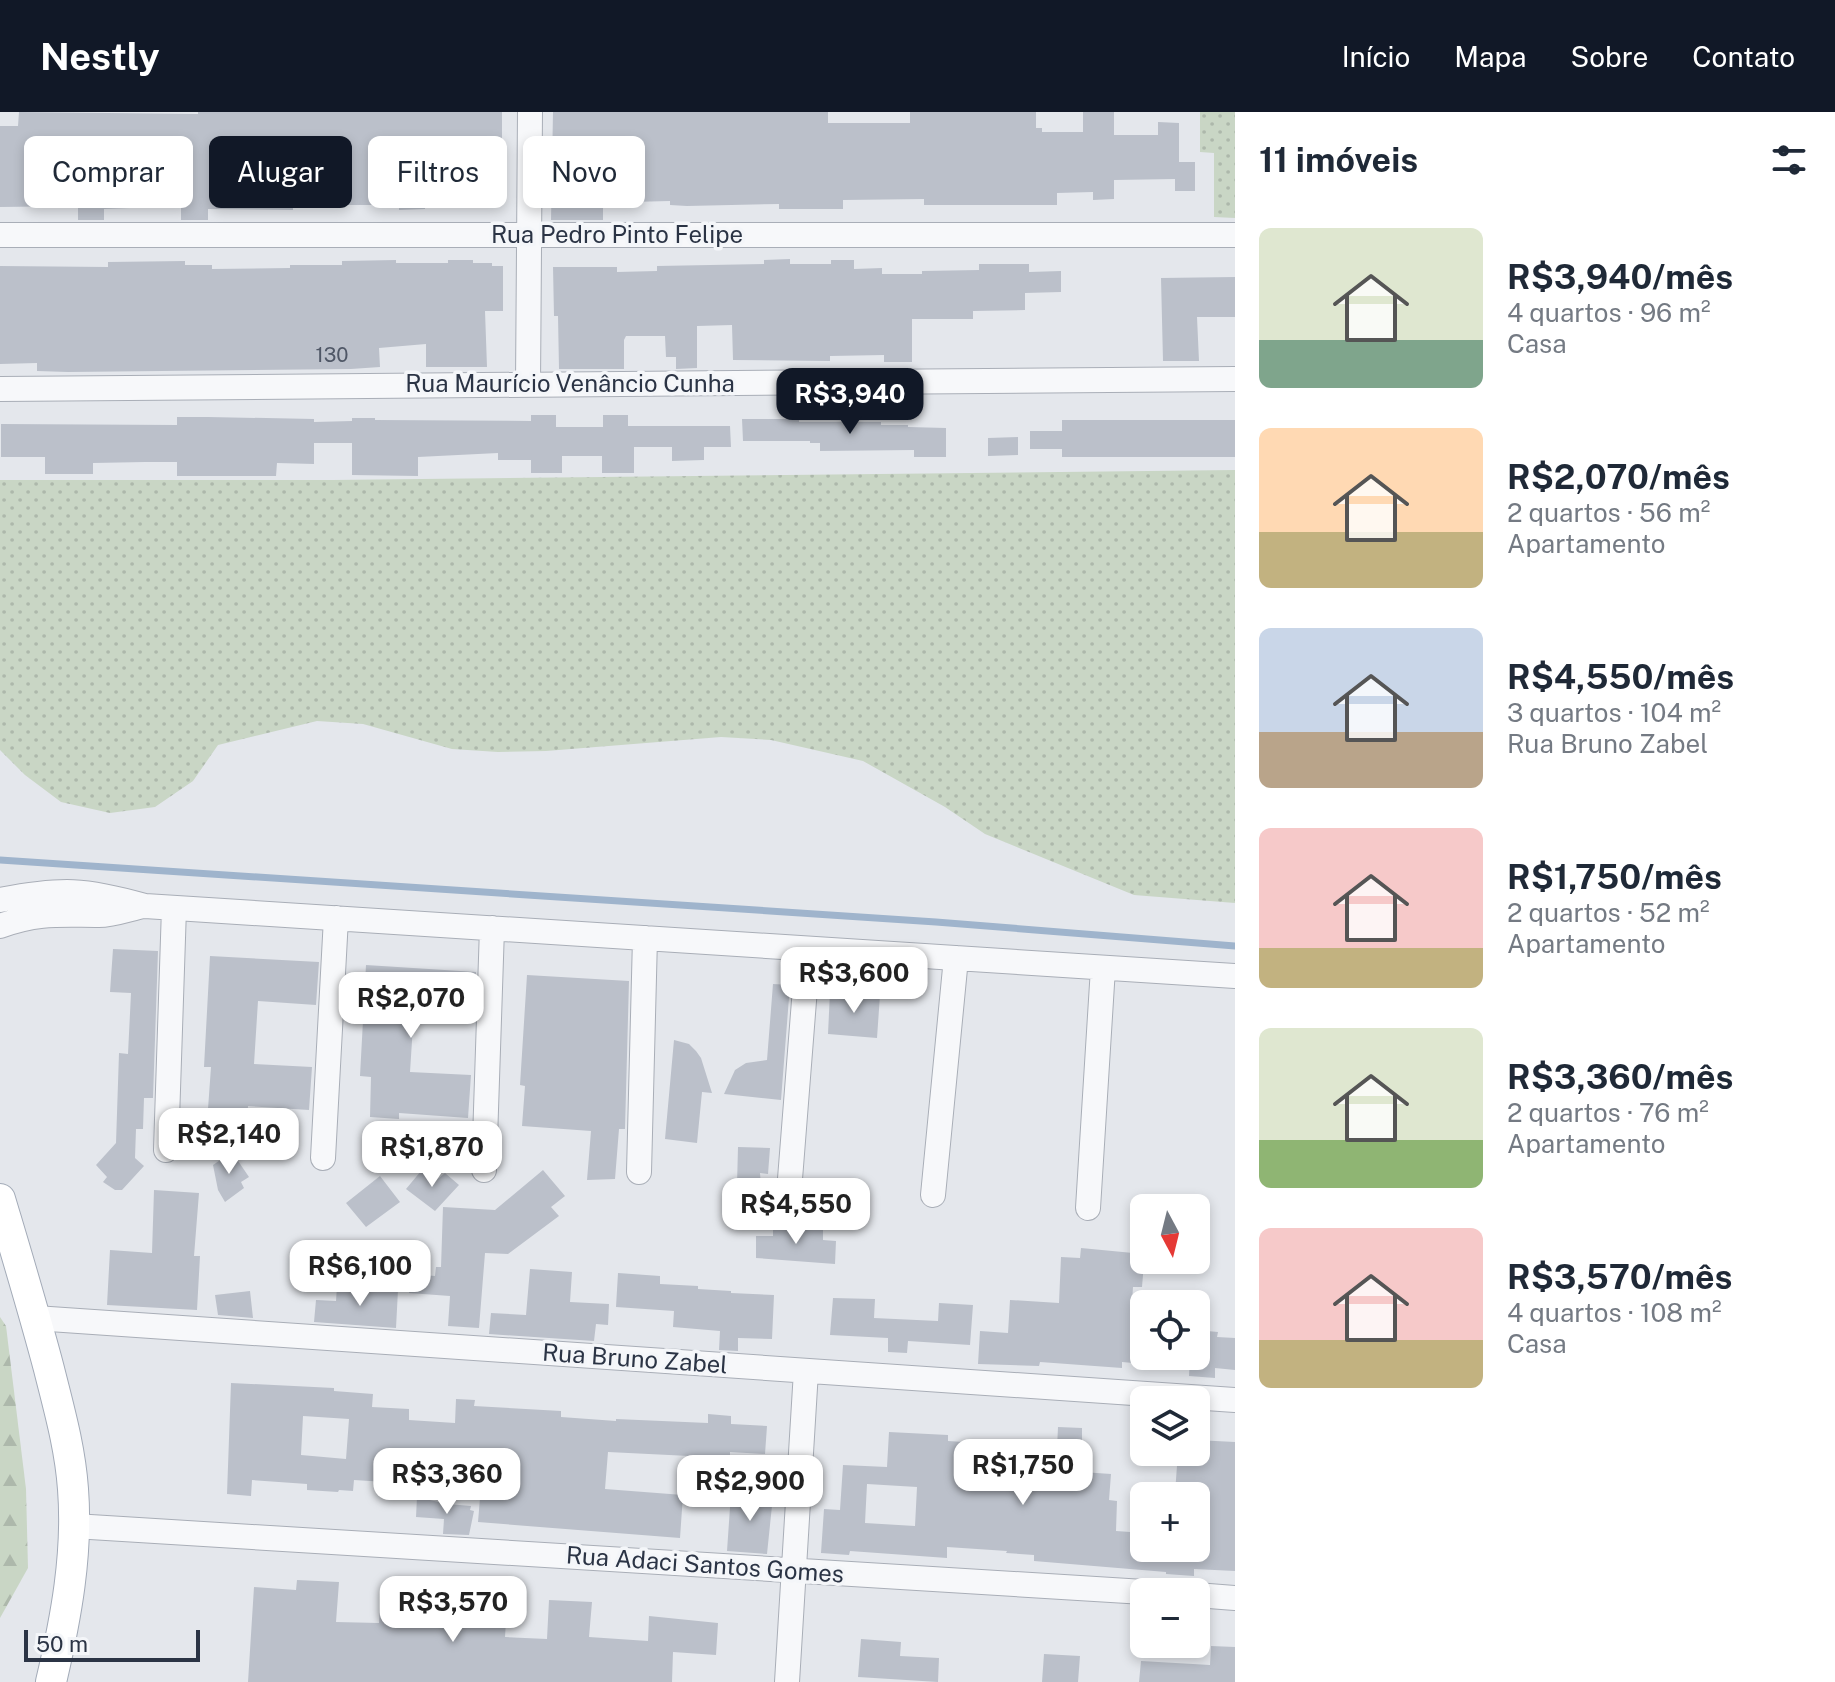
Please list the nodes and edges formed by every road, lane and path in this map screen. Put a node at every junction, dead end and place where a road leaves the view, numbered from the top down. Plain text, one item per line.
1 (530, 112) edge
2 (0, 235) edge
3 (529, 235) junction
4 (1235, 235) edge
5 (1235, 379) edge
6 (528, 385) junction
7 (0, 389) edge
8 (0, 900) edge
9 (145, 906) junction
10 (174, 908) junction
11 (336, 918) junction
12 (0, 926) edge
13 (492, 928) junction
14 (645, 938) junction
15 (808, 950) junction
16 (956, 958) junction
17 (1103, 968) junction
18 (1235, 976) edge
19 (166, 1150) dead end
20 (323, 1158) dead end
21 (484, 1170) dead end
22 (639, 1172) dead end
23 (790, 1179) dead end
24 (933, 1195) dead end
25 (0, 1199) edge
26 (1088, 1208) dead end
27 (35, 1318) junction
28 (806, 1371) junction
29 (1235, 1400) edge
30 (74, 1526) junction
31 (793, 1570) junction
32 (1130, 1591) edge
33 (1210, 1596) edge
34 (1235, 1598) edge
35 (51, 1682) edge
36 (787, 1682) edge

1 - 3 street
2 - 3 street, Rua Pedro Pinto Felipe
3 - 4 street, Rua Pedro Pinto Felipe
3 - 6 street
5 - 6 street, Rua Maurício Venâncio Cunha
6 - 7 street, Rua Maurício Venâncio Cunha
8 - 9 street
9 - 10 street
9 - 12 street
10 - 11 street
10 - 19 street
11 - 13 street
11 - 20 street
13 - 14 street
13 - 21 street
14 - 15 street
14 - 22 street
15 - 16 street
15 - 23 street
16 - 17 street
16 - 24 street
17 - 18 street
17 - 26 street
25 - 27 main road
27 - 28 street, Rua Bruno Zabel
27 - 30 main road
28 - 29 street, Rua Bruno Zabel
28 - 31 street
30 - 31 street, Rua Adaci Santos Gomes
30 - 35 main road
31 - 32 street, Rua Adaci Santos Gomes
31 - 36 street
33 - 34 street

